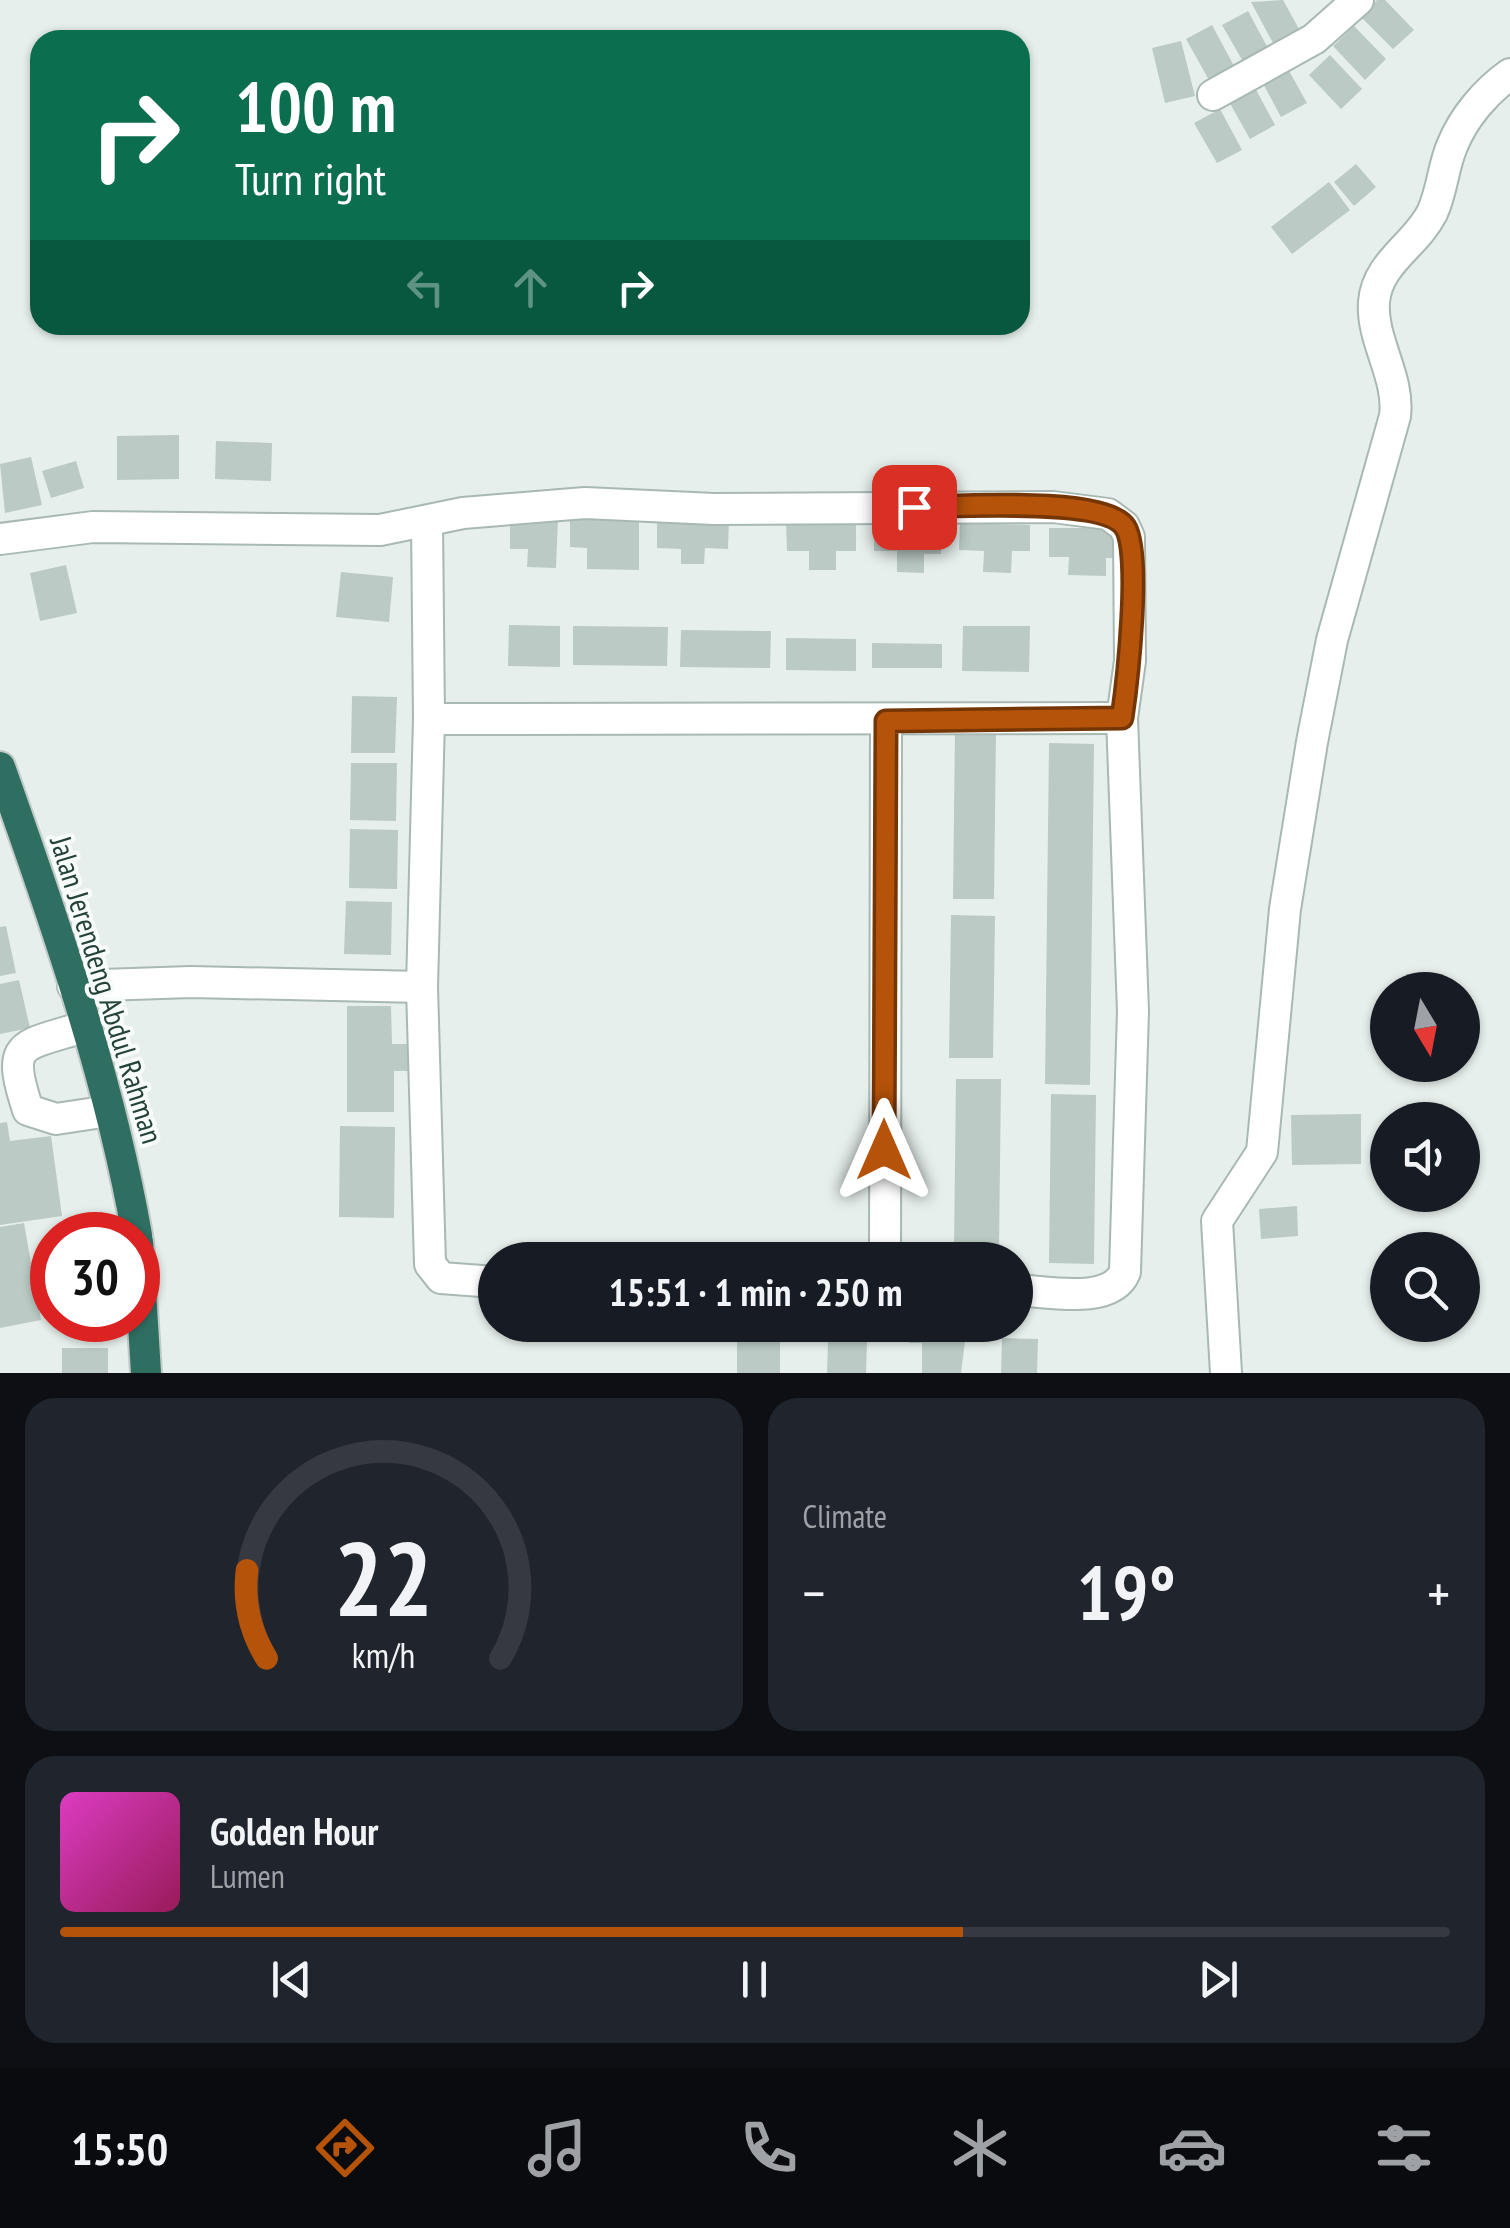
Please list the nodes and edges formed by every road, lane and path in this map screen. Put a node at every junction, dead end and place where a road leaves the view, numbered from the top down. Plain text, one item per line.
1 (1358, 0) edge
2 (1510, 74) edge
3 (1213, 95) dead end
4 (427, 522) junction
5 (0, 539) edge
6 (1122, 718) junction
7 (429, 720) junction
8 (886, 721) junction
9 (0, 767) edge
10 (73, 986) junction
11 (422, 987) junction
12 (83, 1027) junction
13 (10, 1090) edge
14 (109, 1111) junction
15 (131, 1212) edge
16 (885, 1242) edge
17 (478, 1281) edge
18 (1033, 1290) edge
19 (144, 1342) edge
20 (146, 1373) edge
21 (1226, 1373) edge

1 - 3 street
2 - 21 street
4 - 5 street
4 - 6 street
4 - 7 street
6 - 8 street
6 - 18 street
7 - 8 street
7 - 11 street
8 - 16 street
9 - 10 highway, Jalan Jerendeng Abdul Rahman
10 - 11 street
10 - 12 highway, Jalan Jerendeng Abdul Rahman
11 - 17 street
12 - 13 street
12 - 14 highway, Jalan Jerendeng Abdul Rahman
13 - 14 street
14 - 15 highway, Jalan Jerendeng Abdul Rahman
19 - 20 highway, Jalan Jerendeng Abdul Rahman

